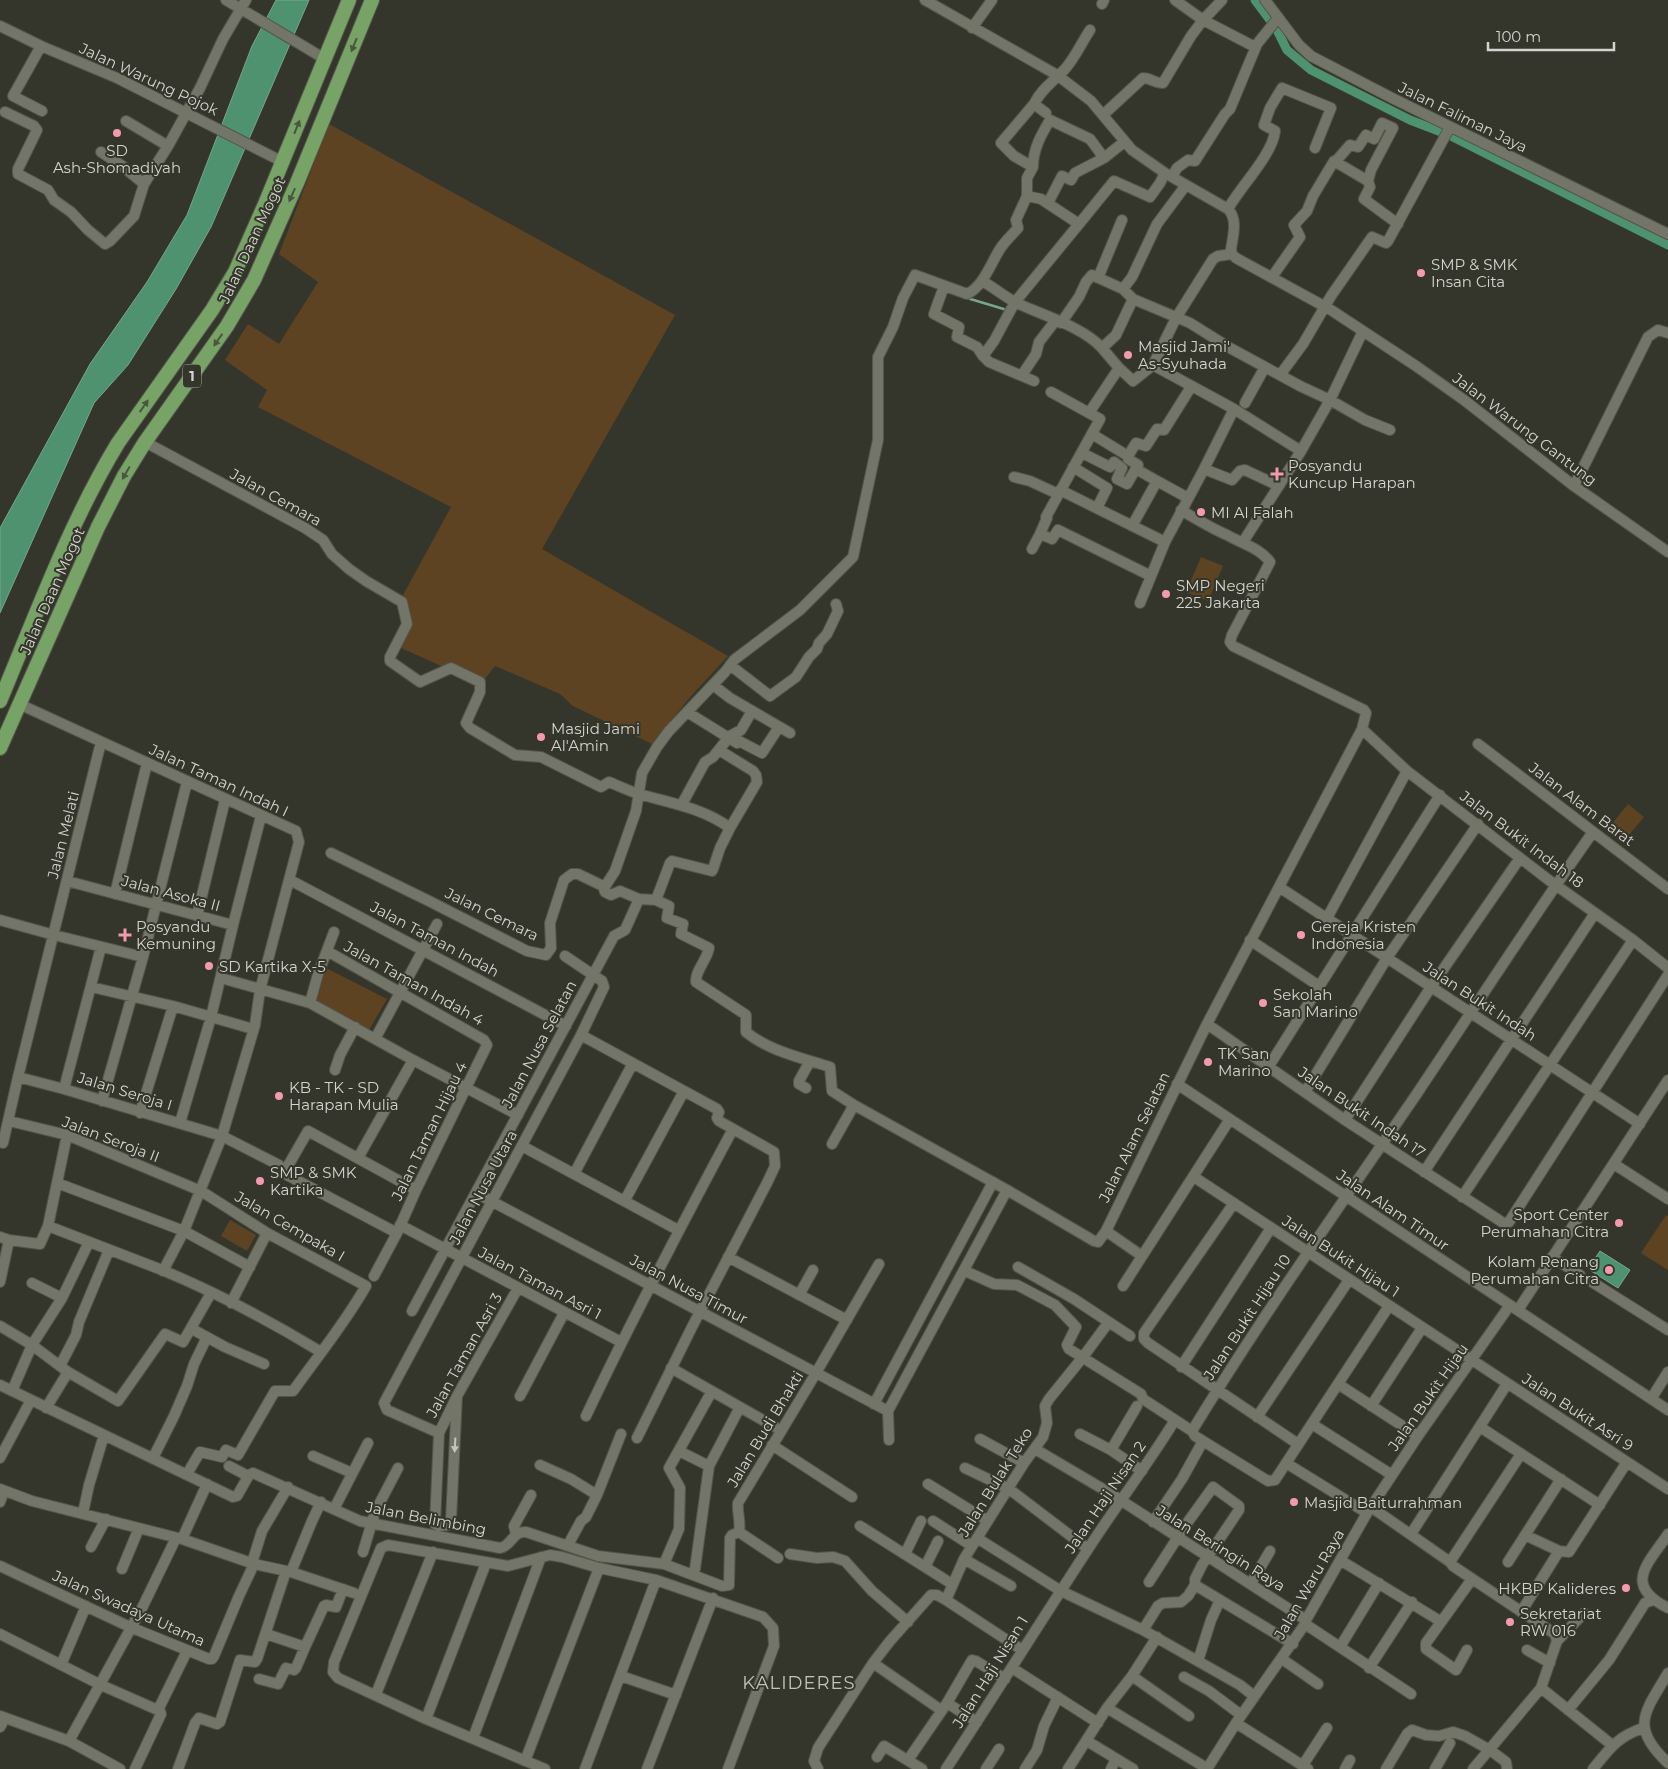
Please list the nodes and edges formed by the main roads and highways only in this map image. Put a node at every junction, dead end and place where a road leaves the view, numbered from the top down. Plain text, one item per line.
1 (349, 0) edge
2 (372, 0) edge
3 (179, 356) junction
4 (196, 370) junction
5 (157, 387) junction
6 (174, 400) junction
7 (0, 701) edge
8 (0, 748) edge

3 -> 1 highway, Jalan Daan Mogot / 1
2 -> 4 highway, Jalan Daan Mogot / 1
3 - 4 highway
3 - 5 highway, Jalan Daan Mogot / 1
4 - 6 highway, Jalan Daan Mogot / 1
5 - 6 highway
7 -> 5 highway, Jalan Daan Mogot / 1
6 -> 8 highway, Jalan Daan Mogot / 1

